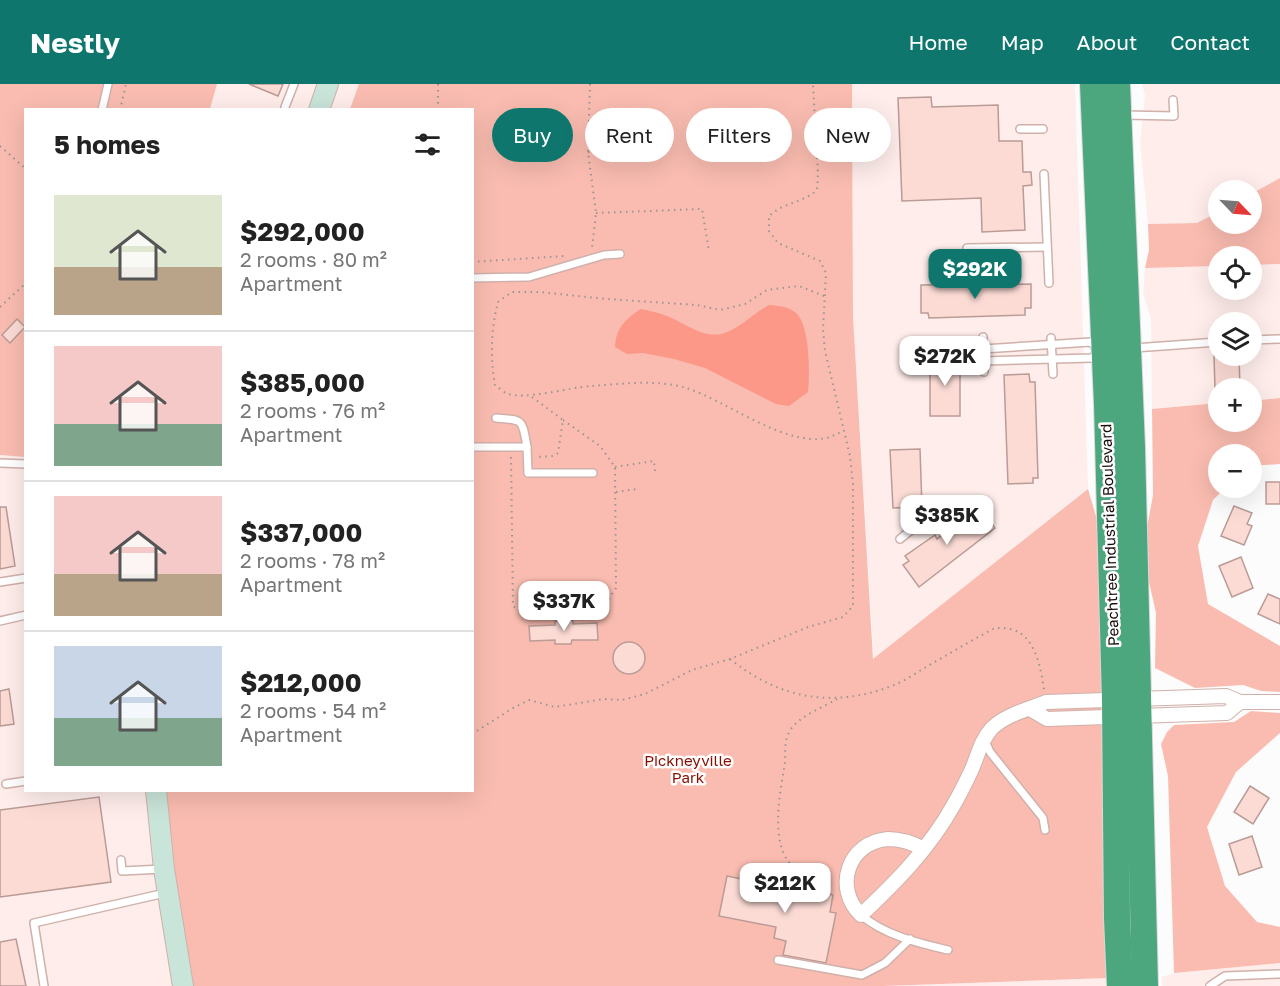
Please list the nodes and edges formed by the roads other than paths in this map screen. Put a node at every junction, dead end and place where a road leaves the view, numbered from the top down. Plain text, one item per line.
1 (108, 84) edge
2 (294, 84) edge
3 (328, 84) edge
4 (1093, 84) edge
5 (1117, 84) edge
6 (1173, 100) dead end
7 (285, 107) dead end
8 (102, 108) edge
9 (320, 108) edge
10 (1119, 115) junction
11 (1020, 129) dead end
12 (1043, 129) dead end
13 (1044, 174) dead end
14 (1047, 247) junction
15 (968, 248) dead end
16 (620, 254) dead end
17 (474, 278) edge
18 (1049, 283) dead end
19 (983, 337) dead end
20 (1280, 339) edge
21 (1262, 340) edge
22 (1051, 342) junction
23 (1208, 343) edge
24 (983, 349) junction
25 (1111, 350) junction
26 (1052, 359) junction
27 (983, 361) junction
28 (984, 372) dead end
29 (1053, 374) dead end
30 (496, 418) dead end
31 (474, 447) edge
32 (527, 447) junction
33 (0, 463) edge
34 (24, 464) edge
35 (592, 473) dead end
36 (948, 500) dead end
37 (900, 539) dead end
38 (24, 578) edge
39 (0, 582) edge
40 (594, 599) dead end
41 (528, 600) dead end
42 (24, 615) edge
43 (0, 621) edge
44 (1280, 702) edge
45 (1126, 709) junction
46 (984, 739) junction
47 (24, 781) edge
48 (6, 784) dead end
49 (156, 792) edge
50 (1045, 830) dead end
51 (924, 849) junction
52 (121, 860) dead end
53 (164, 869) junction
54 (168, 893) junction
55 (861, 915) junction
56 (910, 939) junction
57 (948, 950) dead end
58 (778, 960) dead end
59 (1280, 974) edge
60 (44, 986) edge
61 (183, 986) edge
62 (1120, 986) edge
63 (1145, 986) edge
64 (1210, 986) edge

1 - 8 lane
2 - 7 lane
3 - 9 street
4 - 25 highway, Peachtree Industrial Boulevard
5 - 10 highway, Peachtree Industrial Boulevard
6 - 10 lane
10 - 25 highway, Peachtree Industrial Boulevard
11 - 12 lane
13 - 14 lane
14 - 15 lane
14 - 18 lane
16 - 17 lane
19 - 24 lane
20 - 21 lane
22 - 24 lane
22 - 25 lane
22 - 26 lane
23 - 25 lane
24 - 27 lane
25 - 26 lane
25 - 45 highway, Peachtree Industrial Boulevard
26 - 27 lane
26 - 29 lane
27 - 28 lane
30 - 32 lane
31 - 32 lane
32 - 35 lane
33 - 34 lane
36 - 37 lane
38 - 39 lane
40 - 41 lane
42 - 43 lane
44 - 45 street
45 - 46 street
45 - 62 highway, Peachtree Industrial Boulevard
45 - 63 highway, Peachtree Industrial Boulevard
46 - 50 lane
46 - 51 street
47 - 48 lane
49 - 53 street
51 - 55 street
51 - 55 street
52 - 53 lane
53 - 54 street
54 - 60 lane
54 - 61 street
55 - 56 lane
56 - 57 lane
56 - 58 lane
59 - 64 lane

